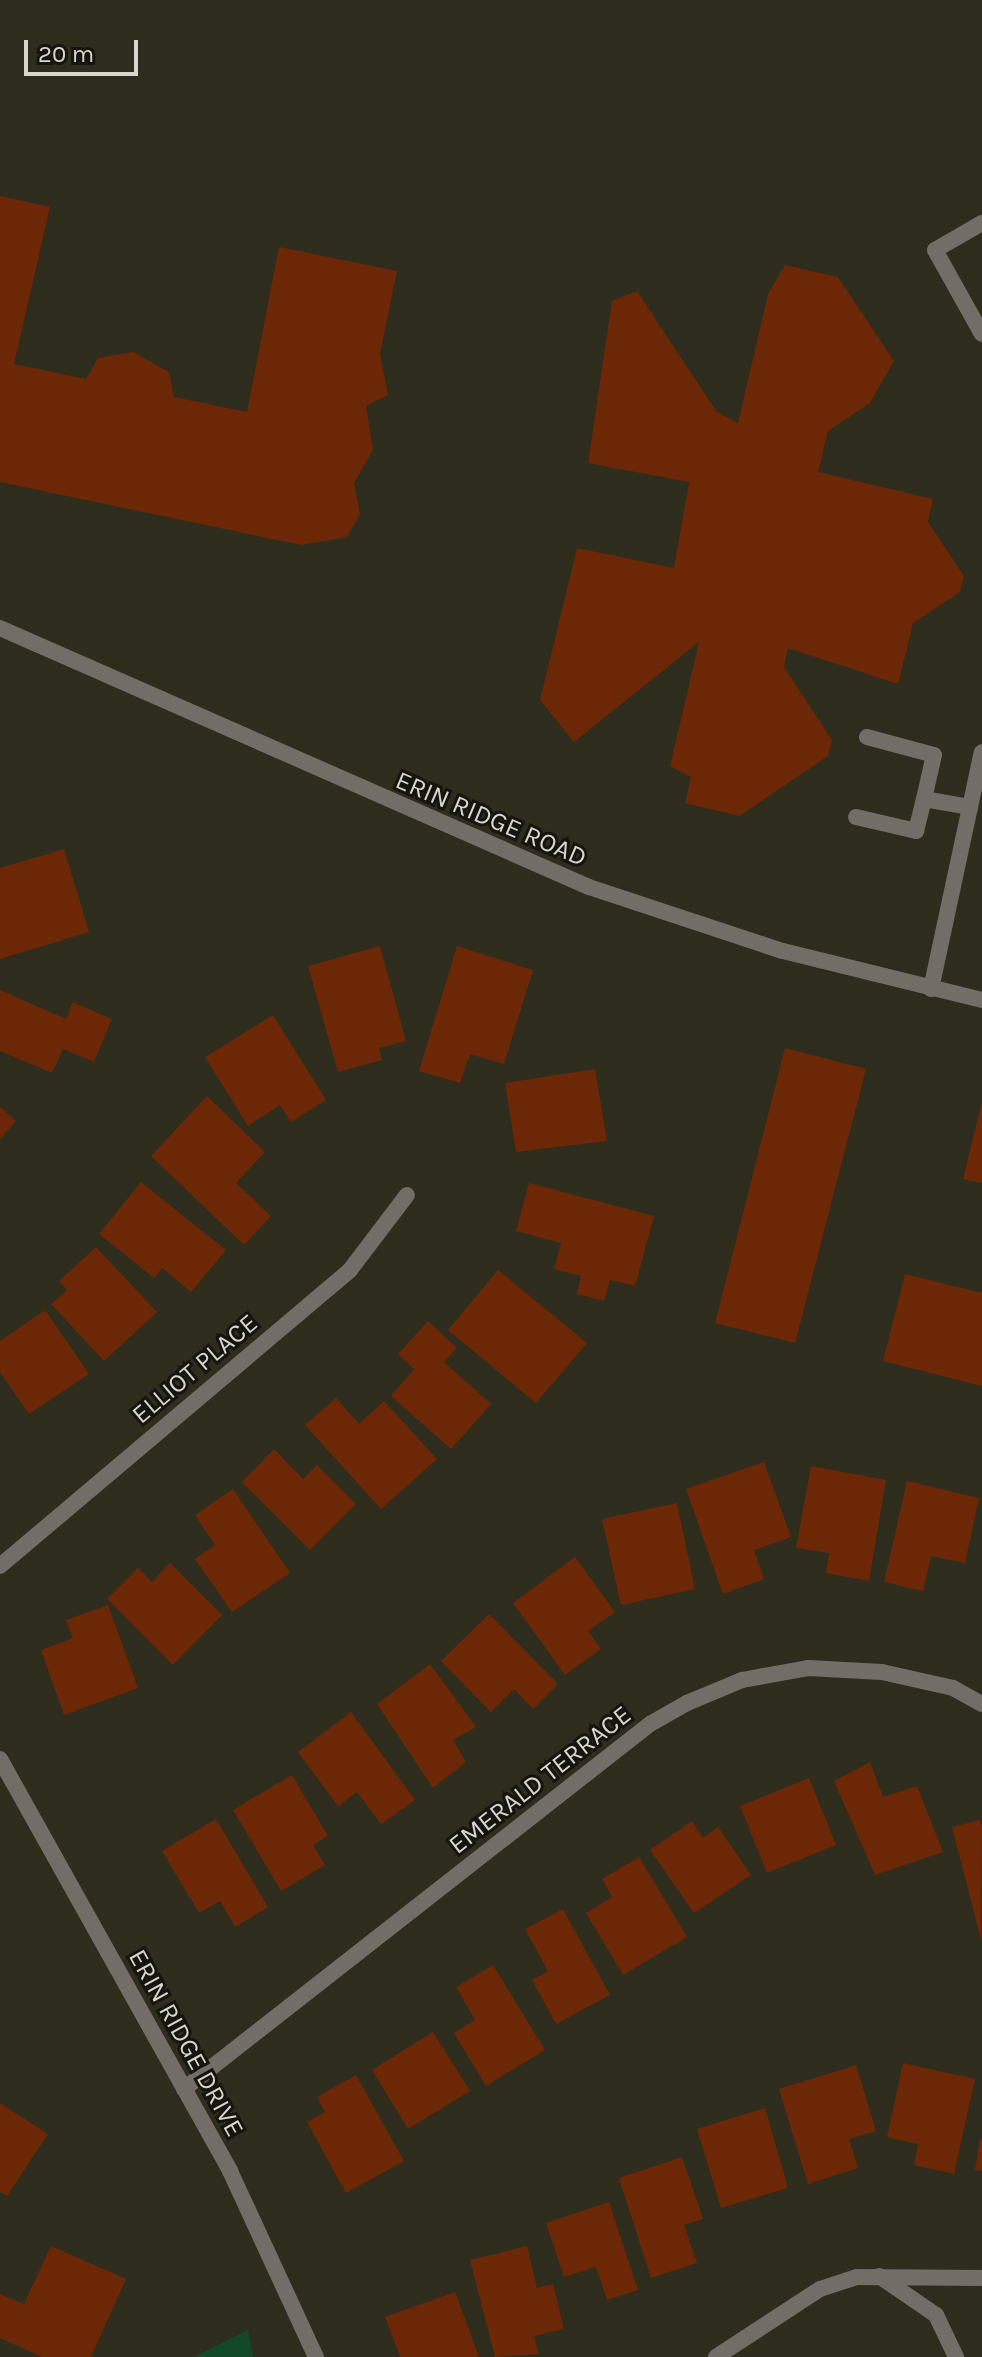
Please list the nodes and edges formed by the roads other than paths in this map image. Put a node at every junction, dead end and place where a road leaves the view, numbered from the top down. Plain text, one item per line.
1 (982, 223) edge
2 (982, 334) edge
3 (0, 628) edge
4 (867, 737) dead end
5 (982, 752) edge
6 (924, 799) junction
7 (970, 807) junction
8 (856, 817) dead end
9 (931, 989) junction
10 (982, 1000) edge
11 (407, 1195) dead end
12 (0, 1566) edge
13 (982, 1704) edge
14 (0, 1759) edge
15 (184, 2089) junction
16 (877, 2275) junction
17 (982, 2278) edge
18 (316, 2357) edge
19 (716, 2357) edge
20 (956, 2357) edge

1 - 2 street
3 - 9 street, ERIN RIDGE ROAD
4 - 6 street
5 - 7 street
6 - 7 street
6 - 8 street
7 - 9 street
9 - 10 street, ERIN RIDGE ROAD
11 - 12 street, ELLIOT PLACE
13 - 15 street, EMERALD TERRACE
14 - 15 street, ERIN RIDGE DRIVE
15 - 18 street, ERIN RIDGE DRIVE
16 - 17 street
16 - 19 street
16 - 20 street

